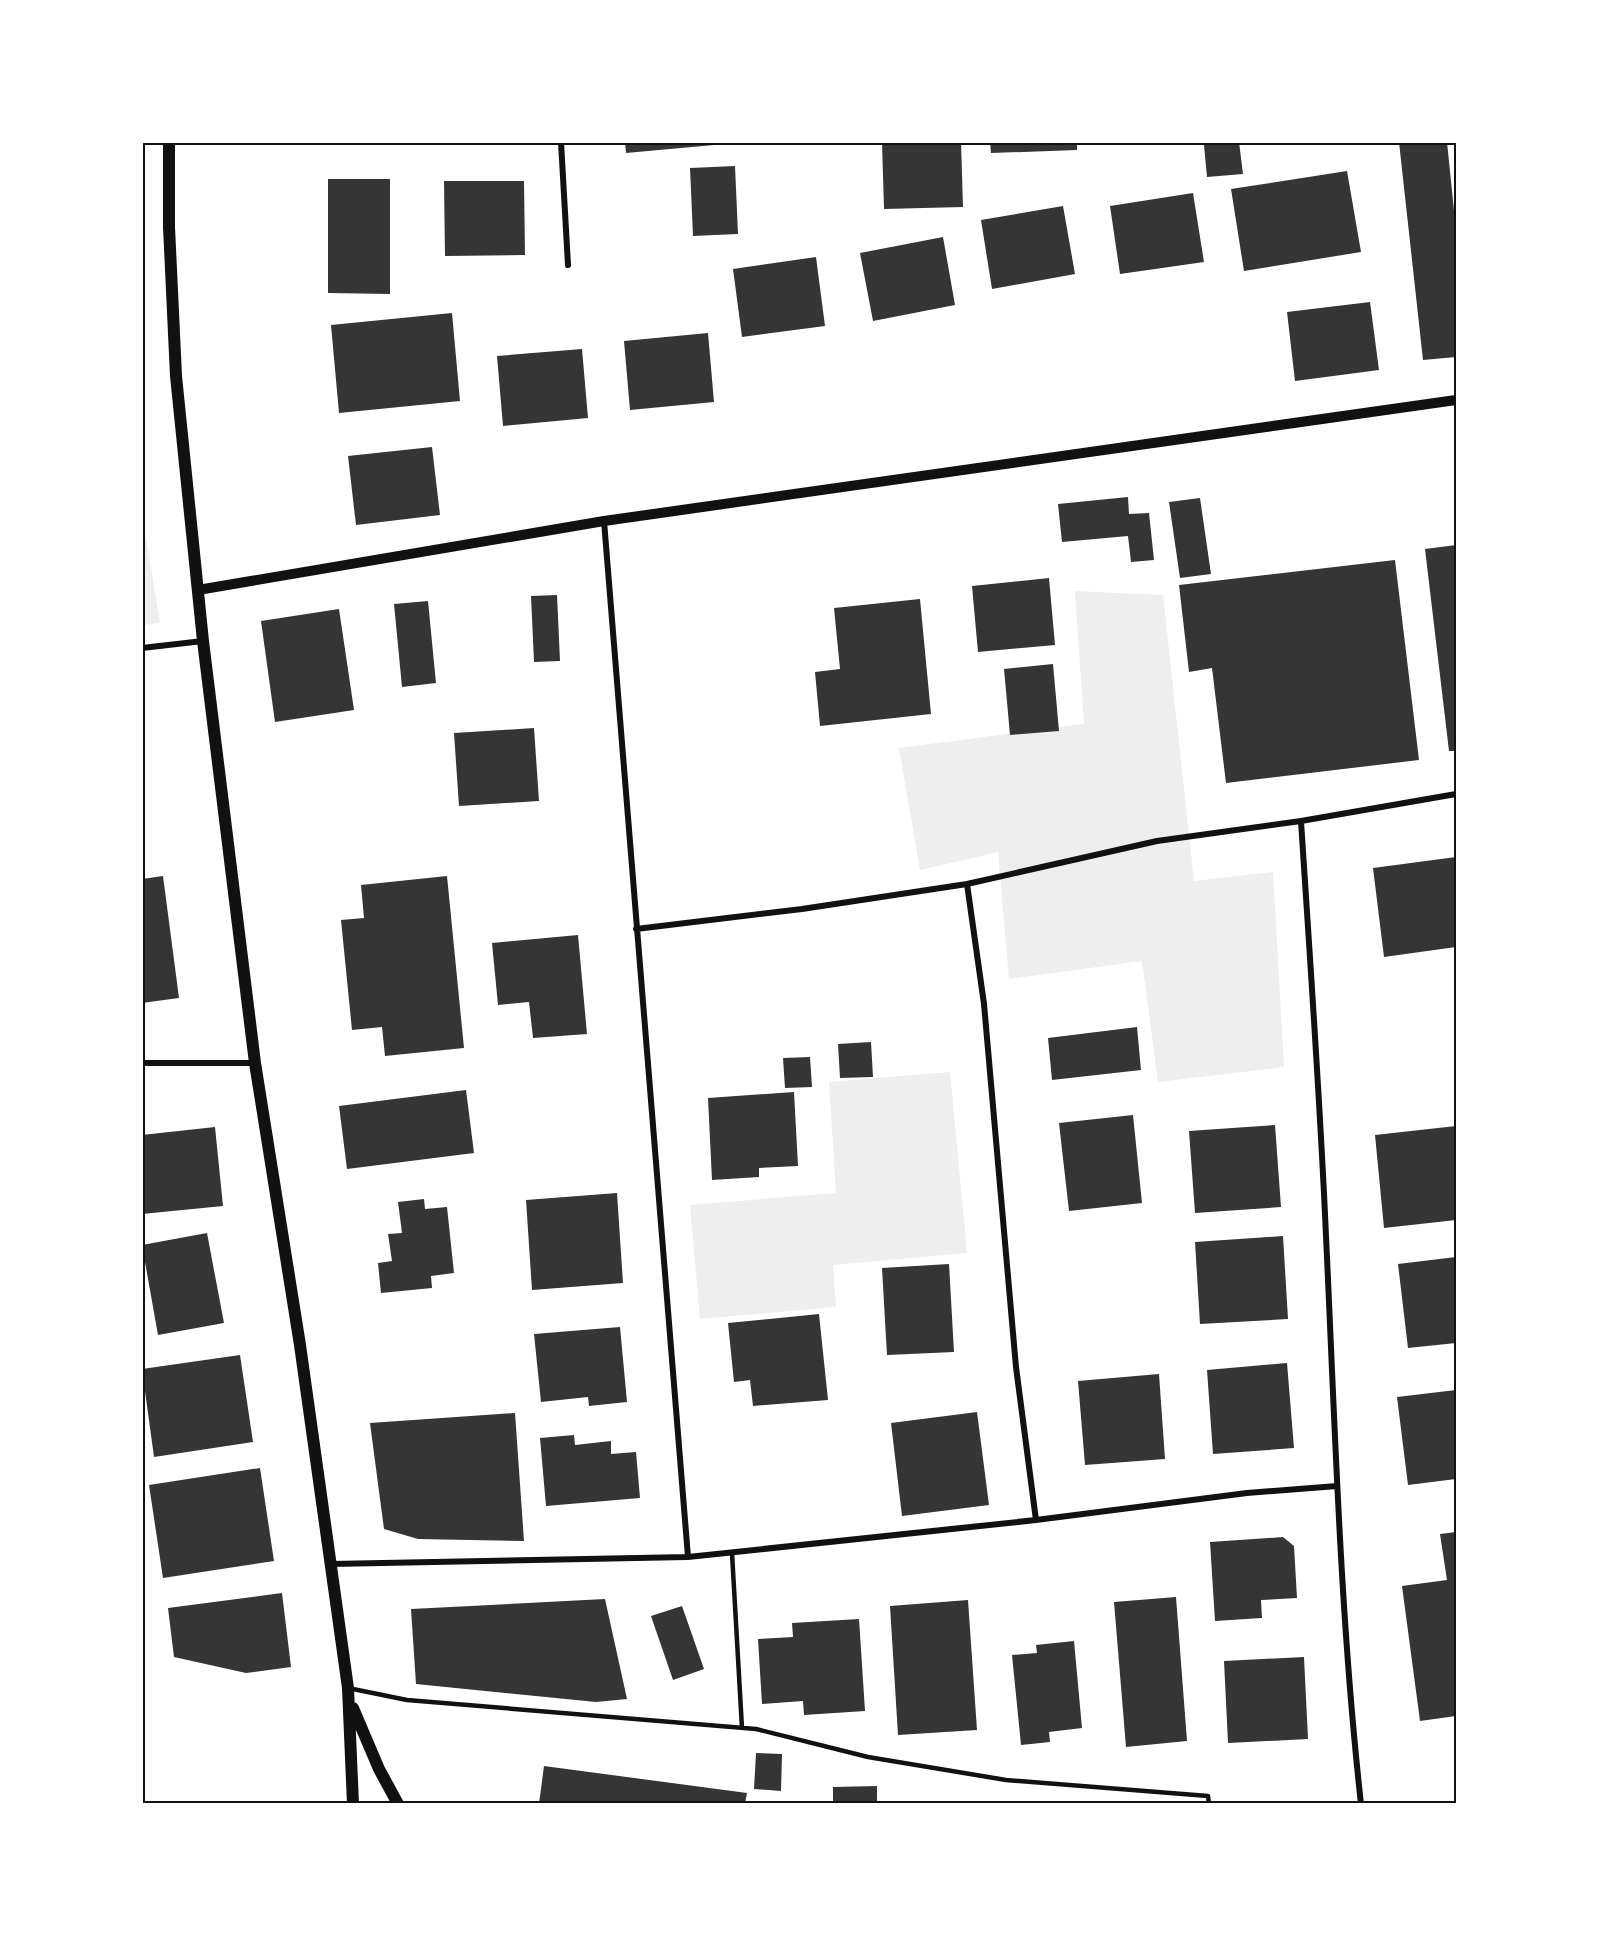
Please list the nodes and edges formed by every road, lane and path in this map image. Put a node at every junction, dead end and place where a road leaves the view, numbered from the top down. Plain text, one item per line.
1 (169, 142) edge
2 (561, 142) edge
3 (568, 265) dead end
4 (1456, 400) edge
5 (604, 521) junction
6 (198, 590) junction
7 (203, 641) junction
8 (142, 648) edge
9 (1456, 794) edge
10 (1301, 821) junction
11 (967, 884) junction
12 (636, 929) junction
13 (142, 1063) edge
14 (255, 1063) junction
15 (1337, 1486) junction
16 (1036, 1520) junction
17 (732, 1553) junction
18 (688, 1557) junction
19 (332, 1564) junction
20 (349, 1693) junction
21 (742, 1728) junction
22 (353, 1803) edge
23 (398, 1803) edge
24 (1209, 1803) edge
25 (1361, 1803) edge

1 - 6 main road
2 - 3 street
4 - 5 street
5 - 6 street
5 - 12 street
6 - 7 main road
7 - 8 street
7 - 14 main road
9 - 10 street
10 - 11 street
10 - 15 street
11 - 12 street
11 - 16 street
12 - 18 street
13 - 14 street
14 - 19 main road
15 - 16 street
15 - 25 street
16 - 17 street
17 - 18 street
17 - 21 lane
18 - 19 street
19 - 20 main road
20 - 21 lane
20 - 22 main road
20 - 23 main road
21 - 24 lane

